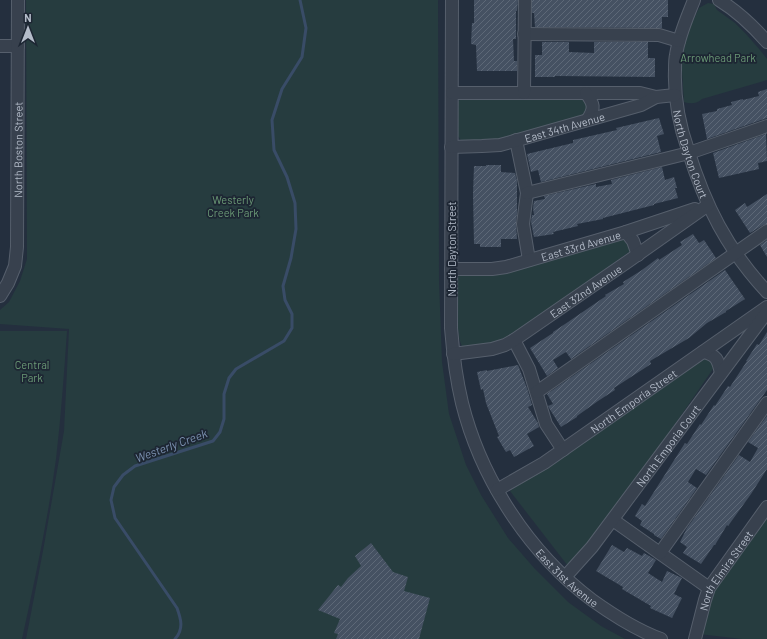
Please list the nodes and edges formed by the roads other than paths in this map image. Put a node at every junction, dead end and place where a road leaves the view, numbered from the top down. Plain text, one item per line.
1 (18, 0) edge
2 (452, 0) edge
3 (524, 0) edge
4 (694, 0) edge
5 (719, 0) edge
6 (524, 34) junction
7 (679, 41) junction
8 (767, 42) edge
9 (0, 46) edge
10 (18, 46) junction
11 (452, 93) junction
12 (524, 93) junction
13 (586, 93) junction
14 (676, 95) junction
15 (656, 97) junction
16 (588, 120) junction
17 (767, 126) edge
18 (516, 140) junction
19 (452, 147) junction
20 (689, 153) junction
21 (527, 193) junction
22 (708, 205) junction
23 (672, 217) junction
24 (767, 231) edge
25 (626, 232) junction
26 (668, 233) junction
27 (736, 253) junction
28 (638, 255) junction
29 (529, 260) junction
30 (451, 269) junction
31 (767, 292) edge
32 (0, 296) edge
33 (767, 307) edge
34 (767, 312) edge
35 (741, 325) junction
36 (758, 325) junction
37 (514, 340) junction
38 (703, 352) junction
39 (453, 354) junction
40 (721, 374) junction
41 (537, 392) junction
42 (767, 403) edge
43 (563, 450) junction
44 (497, 490) junction
45 (767, 507) edge
46 (613, 520) junction
47 (660, 553) junction
48 (565, 577) junction
49 (709, 588) junction
50 (661, 639) edge
51 (695, 639) edge

1 - 10 street, North Boston Street
2 - 11 street, North Dayton Street
3 - 6 street
4 - 7 street, North Dayton Court
5 - 8 street
6 - 7 street
6 - 12 street
7 - 14 street, North Dayton Court
9 - 10 street
10 - 32 street, North Boston Street
11 - 12 street
11 - 19 street, North Dayton Street
12 - 13 street
13 - 15 street
13 - 16 street
14 - 15 street, East 34th Avenue
14 - 20 street, North Dayton Court
15 - 16 street, East 34th Avenue
16 - 18 street, East 34th Avenue
17 - 20 street
18 - 19 street, East 34th Avenue
18 - 21 street
19 - 30 street, North Dayton Street
20 - 21 street
20 - 22 street, North Dayton Court
21 - 29 street
22 - 23 street, East 33rd Avenue
22 - 26 street, East 32nd Avenue
22 - 27 street, North Dayton Court
23 - 25 street, East 33rd Avenue
23 - 26 street
24 - 27 street
25 - 28 street
25 - 29 street, East 33rd Avenue
26 - 28 street, East 32nd Avenue
27 - 31 street, North Dayton Court
27 - 41 street
28 - 37 street, East 32nd Avenue
29 - 30 street, East 33rd Avenue
30 - 39 street, North Dayton Street
33 - 35 street, North Emporia Street
34 - 36 street, North Emporia Court
35 - 36 street
35 - 38 street, North Emporia Street
36 - 40 street, North Emporia Court
37 - 39 street, East 32nd Avenue
37 - 41 street
38 - 40 street
38 - 43 street, North Emporia Street
39 - 44 street, North Dayton Street
40 - 46 street, North Emporia Court
41 - 43 street
42 - 47 street
43 - 44 street, North Emporia Street
44 - 48 street, East 31st Avenue
45 - 49 street, North Elmira Street
46 - 47 street
46 - 48 street, North Emporia Court
47 - 49 street
48 - 50 street, East 31st Avenue
49 - 51 street, North Elmira Street

